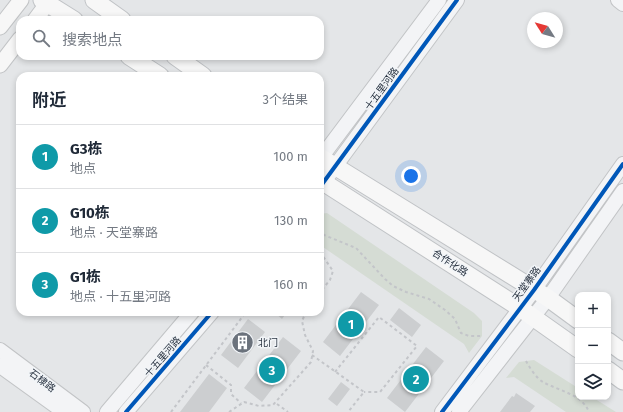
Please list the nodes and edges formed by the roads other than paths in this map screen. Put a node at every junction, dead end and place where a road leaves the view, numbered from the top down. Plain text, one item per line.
1 (21, 0) edge
2 (94, 0) edge
3 (439, 0) edge
4 (456, 0) edge
5 (618, 0) edge
6 (46, 1) edge
7 (623, 4) edge
8 (37, 16) edge
9 (68, 16) edge
10 (116, 16) edge
11 (0, 27) edge
12 (16, 44) edge
13 (135, 60) edge
14 (180, 60) edge
15 (0, 65) edge
16 (154, 72) edge
17 (197, 72) edge
18 (324, 160) edge
19 (623, 164) edge
20 (324, 185) edge
21 (623, 191) edge
22 (541, 294) junction
23 (527, 312) junction
24 (189, 316) edge
25 (209, 316) edge
26 (575, 318) edge
27 (611, 343) edge
28 (575, 347) edge
29 (0, 350) edge
30 (623, 352) edge
31 (0, 366) edge
32 (611, 372) edge
33 (623, 381) edge
34 (64, 412) edge
35 (83, 412) edge
36 (107, 412) edge
37 (126, 412) edge
38 (442, 412) edge
39 (460, 412) edge

1 - 11 main road
2 - 10 main road
3 - 18 street, 十五里河路
4 - 18 street, 十五里河路
5 - 7 street
6 - 8 main road
6 - 9 main road
12 - 15 main road
13 - 16 main road
14 - 17 main road
18 - 22 main road
19 - 22 street, 天堂寨路
20 - 23 main road, 合作化路
21 - 22 street, 天堂寨路
22 - 23 street, 天堂寨路
22 - 26 main road
23 - 28 main road, 合作化路
23 - 38 street, 天堂寨路
23 - 39 street, 天堂寨路
24 - 36 street, 十五里河路
25 - 37 street, 十五里河路
27 - 30 main road
29 - 35 street, 石棣路
31 - 34 street, 石棣路
32 - 33 main road

